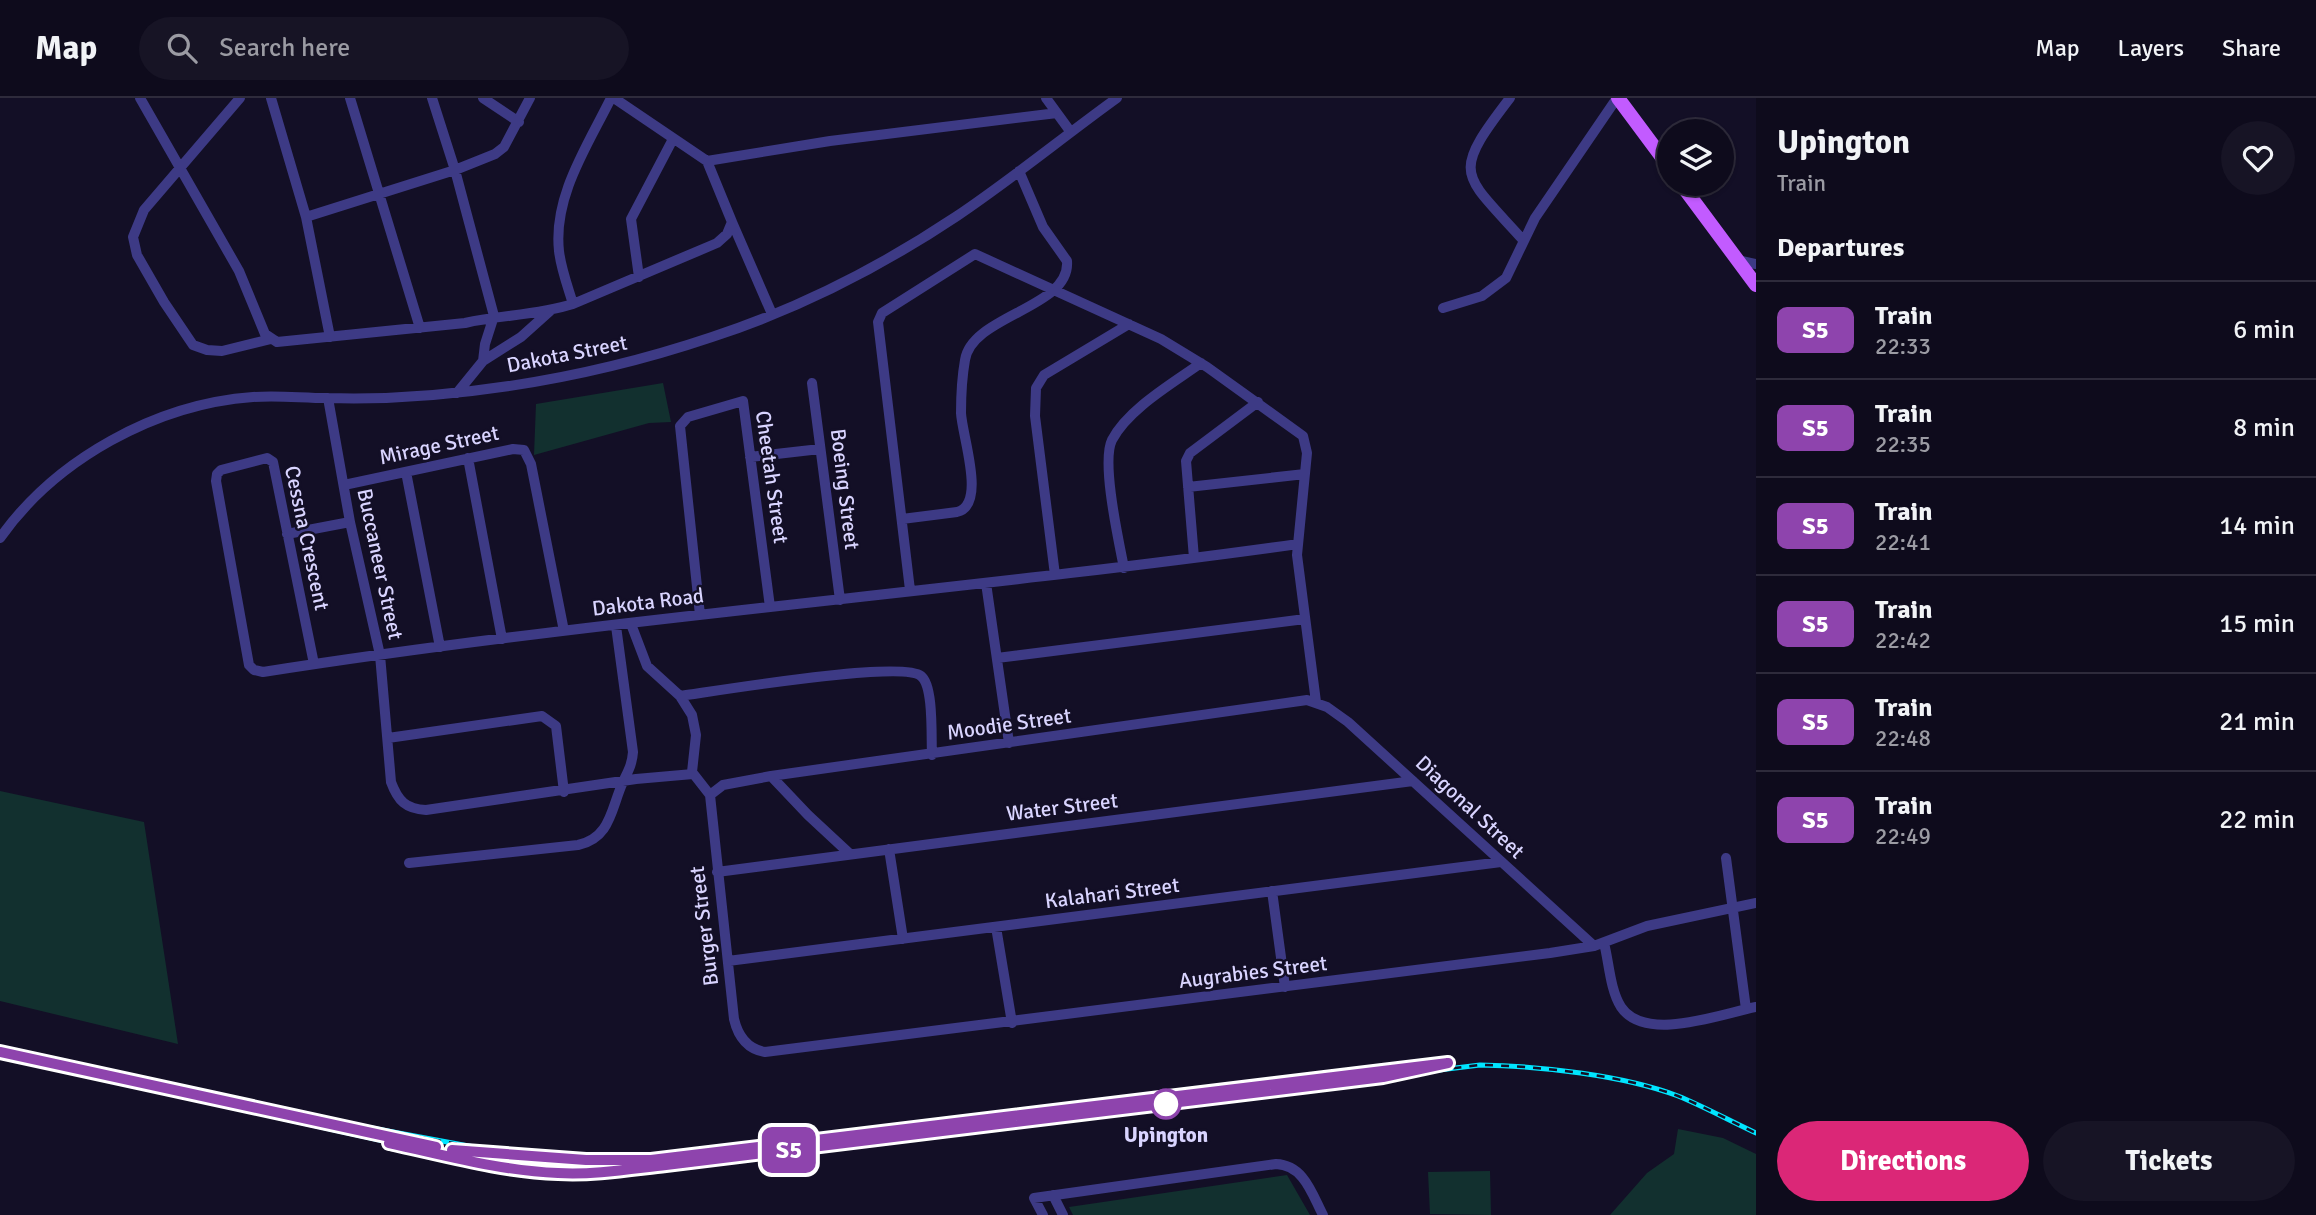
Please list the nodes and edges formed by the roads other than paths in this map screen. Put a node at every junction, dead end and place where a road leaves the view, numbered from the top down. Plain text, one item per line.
1 (140, 98) edge
2 (240, 98) edge
3 (271, 98) edge
4 (349, 98) edge
5 (432, 98) edge
6 (482, 98) edge
7 (530, 98) edge
8 (613, 98) edge
9 (1046, 98) edge
10 (1117, 98) edge
11 (1510, 98) edge
12 (1618, 98) edge
13 (1057, 113) junction
14 (519, 122) junction
15 (1070, 131) junction
16 (673, 139) junction
17 (1657, 150) edge
18 (707, 161) junction
19 (180, 166) junction
20 (455, 170) junction
21 (1019, 171) junction
22 (379, 194) junction
23 (1690, 196) edge
24 (306, 217) junction
25 (732, 222) junction
26 (1523, 240) junction
27 (1737, 260) junction
28 (1756, 264) edge
29 (639, 277) junction
30 (1756, 285) edge
31 (1054, 290) junction
32 (573, 304) junction
33 (1443, 308) dead end
34 (550, 311) junction
35 (772, 314) junction
36 (494, 317) junction
37 (1129, 324) junction
38 (420, 328) junction
39 (330, 337) junction
40 (271, 339) junction
41 (483, 361) junction
42 (1201, 363) junction
43 (812, 383) dead end
44 (457, 393) junction
45 (328, 398) junction
46 (1258, 402) junction
47 (820, 449) junction
48 (750, 457) junction
49 (468, 458) junction
50 (406, 472) junction
51 (1305, 474) junction
52 (344, 485) junction
53 (1188, 487) junction
54 (901, 519) junction
55 (350, 522) junction
56 (287, 534) junction
57 (0, 538) edge
58 (1298, 544) junction
59 (1194, 558) junction
60 (1124, 568) junction
61 (1055, 575) junction
62 (986, 583) junction
63 (911, 590) junction
64 (840, 600) junction
65 (770, 607) junction
66 (700, 615) junction
67 (1305, 619) junction
68 (631, 624) junction
69 (616, 625) junction
70 (564, 631) junction
71 (502, 639) junction
72 (440, 647) junction
73 (380, 655) junction
74 (997, 658) junction
75 (314, 664) junction
76 (249, 665) joint
77 (680, 696) junction
78 (1316, 702) junction
79 (388, 737) junction
80 (1009, 744) junction
81 (932, 755) junction
82 (693, 774) junction
83 (771, 776) junction
84 (623, 781) junction
85 (1413, 781) junction
86 (564, 792) junction
87 (710, 795) junction
88 (889, 849) junction
89 (850, 854) junction
90 (1726, 858) dead end
91 (1500, 862) junction
92 (408, 863) dead end
93 (716, 872) junction
94 (1272, 891) junction
95 (1756, 903) edge
96 (1732, 908) junction
97 (996, 927) junction
98 (902, 939) junction
99 (1599, 945) junction
100 (728, 961) junction
101 (1285, 987) junction
102 (1751, 1008) edge
103 (1012, 1023) junction
104 (750, 1047) joint
105 (1053, 1195) junction
106 (1043, 1215) edge
107 (1063, 1215) edge
108 (1323, 1215) edge

1 - 19 street
2 - 19 street
3 - 24 street
4 - 22 street
5 - 20 street
6 - 14 street
7 - 14 street
8 - 16 street
8 - 32 street
9 - 13 street
10 - 15 street, Dakota Street
11 - 26 street
12 - 17 main road
12 - 26 street
13 - 15 street
13 - 18 street
14 - 20 street
15 - 21 street, Dakota Street
16 - 18 street
16 - 29 street
18 - 25 street
19 - 40 street
19 - 40 street
20 - 22 street
20 - 36 street
21 - 31 street
21 - 35 street, Dakota Street
22 - 24 street
22 - 38 street
23 - 27 main road
24 - 39 street
25 - 29 street
25 - 35 street
26 - 33 street
27 - 28 street
27 - 30 main road
29 - 32 street
31 - 37 street
31 - 54 street
31 - 54 street
32 - 34 street
34 - 36 street
34 - 41 street
35 - 44 street, Dakota Street
36 - 38 street
36 - 41 street
37 - 42 street
37 - 61 street
38 - 39 street
39 - 40 street
41 - 44 street
42 - 46 street
42 - 60 street
43 - 47 street, Boeing Street
44 - 45 street, Dakota Street
45 - 52 street, Buccaneer Street
45 - 57 street, Dakota Street
46 - 51 street
46 - 53 street
47 - 48 street
47 - 64 street, Boeing Street
48 - 65 street, Cheetah Street
48 - 66 street, Cheetah Street
49 - 50 street, Mirage Street
49 - 70 street, Mirage Street
49 - 71 street
50 - 52 street, Mirage Street
50 - 72 street
51 - 53 street
51 - 58 street
52 - 55 street, Buccaneer Street
53 - 59 street
54 - 63 street
55 - 56 street
55 - 73 street, Buccaneer Street
56 - 75 street, Cessna Crescent
56 - 76 street, Cessna Crescent
58 - 59 street, Dakota Road
58 - 67 street
59 - 60 street, Dakota Road
60 - 61 street, Dakota Road
61 - 62 street, Dakota Road
62 - 63 street, Dakota Road
62 - 74 street
63 - 64 street, Dakota Road
64 - 65 street, Dakota Road
65 - 66 street, Dakota Road
66 - 68 street, Dakota Road
67 - 74 street
67 - 78 street
68 - 69 street, Dakota Road
68 - 77 street
69 - 70 street, Dakota Road
69 - 84 street
70 - 71 street, Dakota Road
71 - 72 street, Dakota Road
72 - 73 street, Dakota Road
73 - 75 street, Dakota Road
73 - 79 street, Buccaneer Street
74 - 80 street
75 - 76 street, Dakota Road
77 - 81 street
77 - 82 street
78 - 80 street, Moodie Street
78 - 85 street, Diagonal Street
79 - 86 street, Buccaneer Street
79 - 86 street
80 - 81 street, Moodie Street
81 - 83 street, Moodie Street
82 - 84 street
82 - 87 street
83 - 87 street, Moodie Street
83 - 89 street
84 - 86 street
84 - 92 street
85 - 88 street, Water Street
85 - 91 street, Diagonal Street
87 - 93 street, Burger Street
88 - 89 street, Water Street
88 - 98 street
89 - 93 street, Water Street
90 - 96 street
91 - 94 street, Kalahari Street
91 - 99 street, Diagonal Street
93 - 100 street, Burger Street
94 - 97 street, Kalahari Street
94 - 101 street
95 - 96 street, Augrabies Street
96 - 99 street, Augrabies Street
96 - 102 street
97 - 98 street, Kalahari Street
97 - 103 street
98 - 100 street, Kalahari Street
99 - 101 street, Augrabies Street
99 - 102 street
100 - 104 street, Burger Street
101 - 103 street, Augrabies Street
103 - 104 street, Augrabies Street
105 - 106 street
105 - 107 street
105 - 108 street

